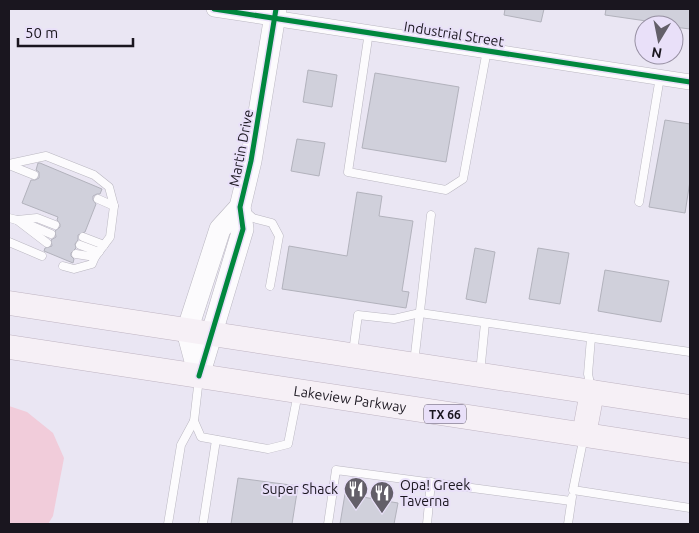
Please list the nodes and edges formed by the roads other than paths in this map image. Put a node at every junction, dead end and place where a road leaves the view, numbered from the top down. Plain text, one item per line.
1 (214, 9) edge
2 (275, 13) edge
3 (369, 32) junction
4 (487, 50) junction
5 (660, 77) junction
6 (690, 82) edge
7 (9, 164) edge
8 (34, 174) dead end
9 (98, 199) dead end
10 (639, 202) dead end
11 (114, 206) junction
12 (240, 207) junction
13 (431, 215) dead end
14 (13, 219) edge
15 (55, 225) dead end
16 (51, 234) dead end
17 (84, 237) dead end
18 (9, 242) edge
19 (47, 243) dead end
20 (80, 245) dead end
21 (104, 245) junction
22 (76, 254) dead end
23 (97, 255) junction
24 (42, 256) dead end
25 (63, 266) dead end
26 (270, 286) dead end
27 (9, 304) edge
28 (420, 314) junction
29 (485, 323) junction
30 (187, 331) junction
31 (212, 334) junction
32 (591, 338) junction
33 (9, 347) edge
34 (690, 352) edge
35 (352, 356) junction
36 (414, 365) junction
37 (480, 375) junction
38 (199, 376) junction
39 (298, 392) junction
40 (592, 392) junction
41 (690, 407) edge
42 (194, 421) junction
43 (584, 435) junction
44 (216, 440) junction
45 (690, 451) edge
46 (431, 482) junction
47 (573, 490) junction
48 (571, 501) junction
49 (690, 508) edge
50 (168, 524) edge
51 (203, 524) edge
52 (328, 524) edge
53 (427, 524) edge
54 (568, 524) edge

1 - 2 street, Industrial Street
2 - 3 street, Industrial Street
2 - 12 street, Martin Drive
3 - 4 street, Industrial Street
3 - 4 lane
4 - 5 street, Industrial Street
5 - 6 street, Industrial Street
5 - 10 lane
7 - 8 lane
7 - 11 lane
9 - 11 lane
11 - 21 lane
12 - 26 lane
12 - 30 street, Martin Drive
12 - 31 street, Martin Drive
13 - 28 lane
14 - 15 lane
14 - 16 lane
14 - 19 lane
17 - 21 lane
18 - 24 lane
20 - 23 lane
21 - 23 lane
22 - 23 lane
23 - 25 lane
27 - 30 main road
28 - 29 lane
28 - 35 lane
28 - 36 lane
29 - 32 lane
29 - 37 lane
30 - 31 main road
30 - 38 street
31 - 35 main road
31 - 38 street, Martin Drive
32 - 34 lane
32 - 40 lane
33 - 38 main road, Lakeview Parkway / TX 66
35 - 36 main road
36 - 37 main road
37 - 40 main road
38 - 39 main road, Lakeview Parkway / TX 66
38 - 42 lane
39 - 43 main road, Lakeview Parkway / TX 66
39 - 44 lane
40 - 41 main road
40 - 43 main road
42 - 44 lane
42 - 50 lane
43 - 45 main road, Lakeview Parkway / TX 66
43 - 47 lane
44 - 51 lane
46 - 48 lane
46 - 52 lane
46 - 53 lane
47 - 48 lane
47 - 49 lane
48 - 54 lane

